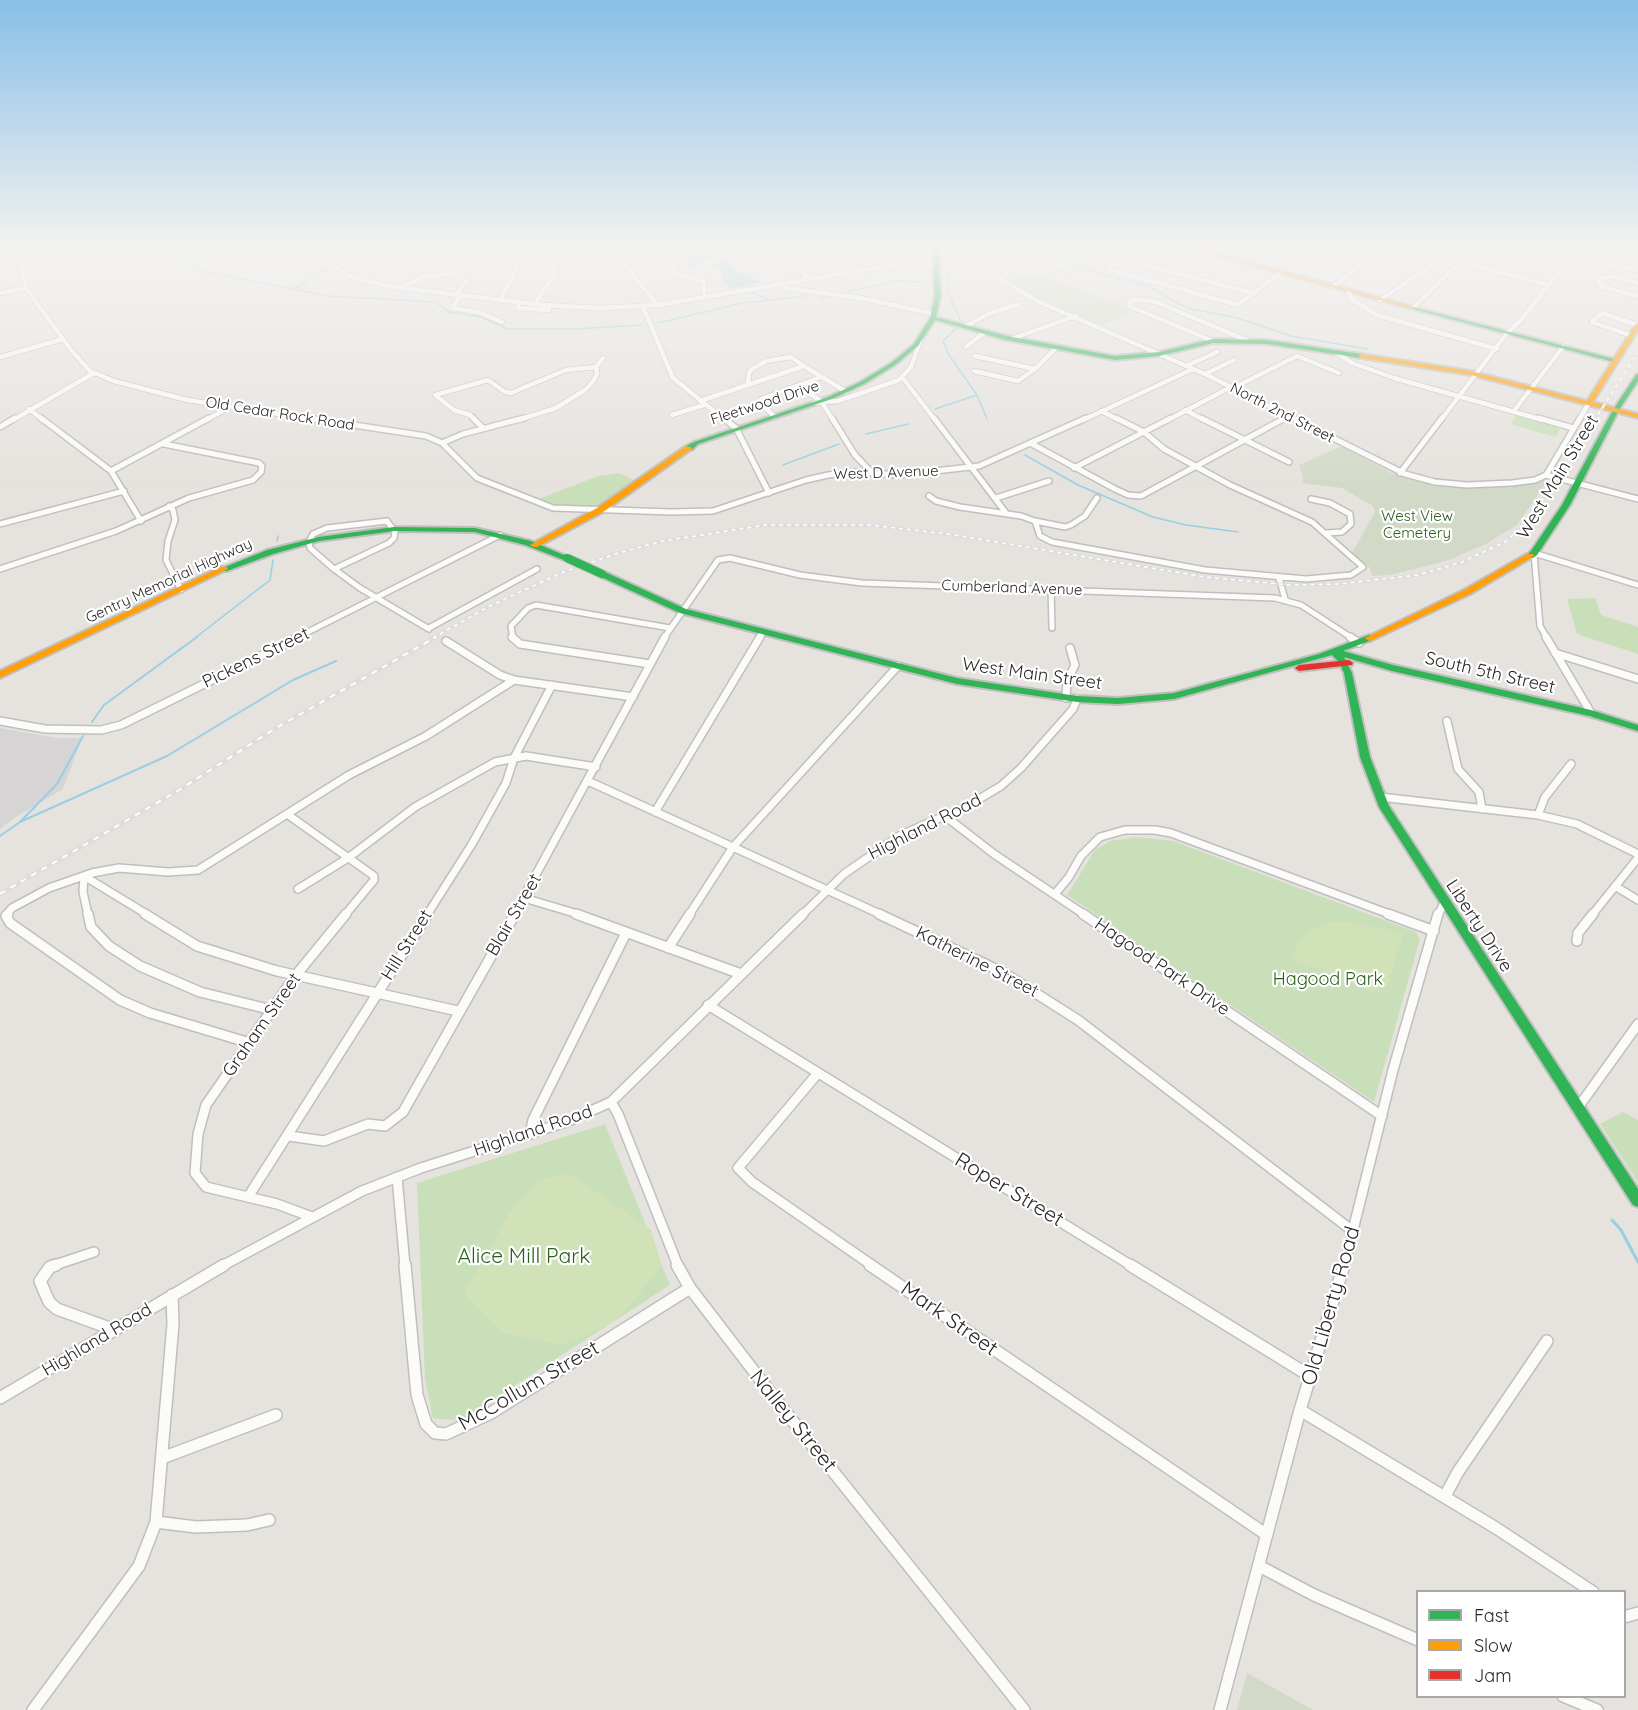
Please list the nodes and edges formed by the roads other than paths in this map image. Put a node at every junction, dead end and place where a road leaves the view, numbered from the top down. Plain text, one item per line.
1 (1638, 325) edge
2 (53, 326) edge
3 (652, 326) edge
4 (928, 326) edge
5 (962, 326) edge
6 (1048, 326) edge
7 (1097, 326) edge
8 (1171, 326) edge
9 (1212, 326) edge
10 (1411, 326) edge
11 (1481, 326) edge
12 (1515, 326) edge
13 (1603, 326) edge
14 (966, 327) joint
15 (985, 332) junction
16 (1508, 333) junction
17 (1632, 336) junction
18 (63, 339) junction
19 (921, 339) junction
20 (1011, 339) junction
21 (1246, 340) junction
22 (966, 347) dead end
23 (1215, 347) junction
24 (1563, 347) junction
25 (1056, 348) junction
26 (1497, 349) junction
27 (1335, 352) junction
28 (1159, 354) junction
29 (975, 356) dead end
30 (0, 357) edge
31 (603, 358) dead end
32 (1234, 360) dead end
33 (1616, 361) junction
34 (804, 366) junction
35 (1186, 366) junction
36 (596, 367) junction
37 (1035, 369) junction
38 (1193, 369) junction
39 (974, 371) dead end
40 (94, 373) junction
41 (1340, 373) dead end
42 (1205, 374) junction
43 (1477, 375) junction
44 (1638, 376) edge
45 (821, 377) junction
46 (902, 377) junction
47 (748, 384) junction
48 (1232, 388) junction
49 (1532, 388) junction
50 (845, 391) junction
51 (807, 392) dead end
52 (1460, 396) junction
53 (702, 403) junction
54 (820, 403) junction
55 (1589, 403) junction
56 (230, 407) junction
57 (29, 409) junction
58 (1185, 410) junction
59 (1616, 410) junction
60 (1101, 411) junction
61 (1514, 412) junction
62 (672, 415) dead end
63 (774, 416) junction
64 (1289, 416) junction
65 (1638, 416) edge
66 (0, 427) edge
67 (483, 428) junction
68 (736, 428) junction
69 (1573, 428) junction
70 (1144, 432) junction
71 (1245, 440) junction
72 (442, 443) junction
73 (164, 444) junction
74 (1032, 444) junction
75 (1290, 462) dead end
76 (1197, 466) junction
77 (973, 467) junction
78 (1074, 468) junction
79 (111, 471) junction
80 (1400, 472) junction
81 (872, 473) junction
82 (1546, 475) junction
83 (1049, 481) dead end
84 (1578, 483) junction
85 (124, 491) junction
86 (769, 493) junction
87 (929, 496) dead end
88 (996, 498) junction
89 (1097, 498) dead end
90 (1638, 499) edge
91 (1311, 500) dead end
92 (169, 507) junction
93 (600, 510) junction
94 (1006, 513) junction
95 (141, 520) junction
96 (1035, 521) junction
97 (0, 524) edge
98 (394, 529) junction
99 (1326, 533) junction
100 (500, 535) junction
101 (309, 542) junction
102 (534, 545) junction
103 (1534, 553) junction
104 (0, 569) edge
105 (334, 569) junction
106 (537, 569) dead end
107 (1279, 578) junction
108 (1638, 585) edge
109 (1051, 588) junction
110 (181, 590) junction
111 (376, 598) junction
112 (1286, 599) junction
113 (683, 611) junction
114 (670, 628) junction
115 (1052, 628) dead end
116 (763, 632) junction
117 (446, 641) dead end
118 (1359, 643) junction
119 (1070, 648) dead end
120 (1334, 652) junction
121 (1555, 652) junction
122 (1370, 662) junction
123 (1344, 663) junction
124 (650, 664) junction
125 (898, 666) junction
126 (1262, 672) junction
127 (0, 675) edge
128 (1638, 679) edge
129 (514, 680) junction
130 (552, 685) junction
131 (633, 697) junction
132 (1071, 699) junction
133 (1591, 712) junction
134 (0, 721) edge
135 (1448, 721) dead end
136 (1638, 728) edge
137 (514, 758) junction
138 (1571, 764) dead end
139 (596, 767) junction
140 (588, 781) junction
141 (1380, 797) junction
142 (1482, 809) junction
143 (656, 812) junction
144 (287, 814) junction
145 (1538, 815) junction
146 (945, 816) junction
147 (733, 847) junction
148 (1638, 856) edge
149 (348, 858) junction
150 (84, 876) junction
151 (1615, 886) junction
152 (298, 889) dead end
153 (825, 891) junction
154 (1055, 894) junction
155 (524, 898) junction
156 (1638, 900) edge
157 (1444, 903) junction
158 (1434, 931) junction
159 (626, 933) junction
160 (1577, 941) dead end
161 (668, 948) junction
162 (741, 974) junction
163 (296, 975) junction
164 (377, 993) junction
165 (708, 1005) junction
166 (272, 1010) junction
167 (458, 1011) junction
168 (1638, 1024) edge
169 (250, 1043) junction
170 (818, 1073) junction
171 (611, 1102) junction
172 (1577, 1109) junction
173 (1382, 1116) junction
174 (530, 1134) junction
175 (289, 1136) junction
176 (397, 1177) junction
177 (248, 1197) junction
178 (1638, 1201) edge
179 (312, 1216) junction
180 (1354, 1232) junction
181 (94, 1252) dead end
182 (690, 1288) junction
183 (172, 1295) junction
184 (115, 1329) junction
185 (1547, 1341) dead end
186 (1310, 1376) junction
187 (0, 1398) edge
188 (1300, 1410) junction
189 (276, 1414) dead end
190 (162, 1458) junction
191 (1445, 1496) junction
192 (268, 1520) dead end
193 (156, 1522) junction
194 (1267, 1535) junction
195 (1259, 1566) junction
196 (1590, 1590) edge
197 (1416, 1639) edge
198 (1568, 1698) edge
199 (33, 1710) edge
200 (1024, 1710) edge
201 (1220, 1710) edge
202 (1597, 1710) edge

1 - 17 main road
2 - 18 street, Old Cedar Rock Road
3 - 53 street
4 - 19 main road, Fleetwood Drive
5 - 14 main road
6 - 20 street
7 - 28 street, North 2nd Street
8 - 23 street
9 - 21 street
10 - 26 street
11 - 16 main road
12 - 16 street
13 - 17 street
14 - 15 main road
15 - 20 main road
15 - 22 street
16 - 24 main road
16 - 26 street
17 - 33 main road
18 - 30 street
18 - 40 street, Old Cedar Rock Road
19 - 46 street
19 - 50 main road, Fleetwood Drive
20 - 25 main road
21 - 23 main road
21 - 27 main road
23 - 28 main road
23 - 35 street
24 - 33 main road
24 - 49 street
25 - 28 main road
25 - 37 street
26 - 43 street
27 - 43 main road
27 - 52 street
28 - 35 street, North 2nd Street
29 - 37 street
31 - 36 street
32 - 42 street
33 - 55 main road
34 - 45 street
34 - 47 street
34 - 47 street
35 - 38 street, North 2nd Street
36 - 67 street
36 - 67 street
37 - 39 street
38 - 42 street, North 2nd Street
38 - 60 street, West D Avenue
40 - 56 street, Old Cedar Rock Road
40 - 57 street
41 - 48 street
42 - 48 street, North 2nd Street
43 - 49 main road
43 - 52 street
44 - 59 main road, West Main Street
45 - 50 street
45 - 63 street
46 - 54 street
46 - 77 street
47 - 53 street
48 - 58 street
48 - 64 street, North 2nd Street
49 - 55 main road
49 - 61 street
50 - 54 main road, Fleetwood Drive
51 - 54 street
52 - 61 street
52 - 80 street
53 - 62 street
53 - 68 street
54 - 63 main road, Fleetwood Drive
54 - 81 street
55 - 59 main road
55 - 69 street
56 - 72 street, Old Cedar Rock Road
56 - 73 street
57 - 66 street
57 - 79 street
58 - 70 street
58 - 71 street
59 - 65 main road
59 - 84 main road, West Main Street
60 - 70 street
60 - 74 street, West D Avenue
61 - 69 street
63 - 68 main road, Fleetwood Drive
64 - 71 street
64 - 80 street, North 2nd Street
67 - 72 street
68 - 86 street
68 - 93 main road, Fleetwood Drive
69 - 82 street
70 - 76 street
70 - 78 street
71 - 75 street
71 - 76 street
72 - 93 street, Old Cedar Rock Road
73 - 79 street
73 - 92 street
74 - 77 street, West D Avenue
74 - 78 street
76 - 78 street
76 - 99 street
77 - 81 street, West D Avenue
77 - 88 street
79 - 85 street
80 - 82 street, North 2nd Street
81 - 86 street, West D Avenue
82 - 84 street, North 2nd Street
83 - 88 street
84 - 90 street, North 2nd Street
84 - 103 main road, West Main Street
85 - 95 street
85 - 97 street
86 - 93 street, West D Avenue
87 - 94 street
88 - 94 street
89 - 96 street
91 - 99 street
92 - 95 street
92 - 110 street
93 - 102 main road, Fleetwood Drive
94 - 96 street
95 - 104 street
96 - 107 street
98 - 100 main road, Gentry Memorial Highway
98 - 101 main road, Gentry Memorial Highway
98 - 105 street
99 - 107 street
100 - 102 main road, Gentry Memorial Highway
100 - 111 street, Pickens Street
101 - 105 street
101 - 110 main road, Gentry Memorial Highway
102 - 113 main road, West Main Street, bridge
103 - 108 street
103 - 118 main road, West Main Street
103 - 121 street
105 - 111 street
106 - 111 street
107 - 112 street
109 - 112 street, Cumberland Avenue
109 - 113 street, Cumberland Avenue
109 - 115 street
110 - 127 main road, Gentry Memorial Highway
111 - 134 street, Pickens Street
112 - 118 street, Cumberland Avenue
113 - 114 street, Blair Street
113 - 116 main road, West Main Street
114 - 124 street, Blair Street
114 - 124 street
116 - 125 main road, West Main Street
116 - 143 street
117 - 129 street
118 - 120 main road, West Main Street
119 - 132 street
120 - 122 main road, South 5th Street
120 - 123 main road, Liberty Drive
120 - 126 main road, West Main Street
121 - 128 street
121 - 133 street
122 - 123 main road
122 - 133 main road, South 5th Street
123 - 126 main road
123 - 141 main road, Liberty Drive
124 - 131 street, Blair Street
125 - 132 main road, West Main Street
125 - 147 street
126 - 132 main road, West Main Street
129 - 130 street
129 - 144 street
130 - 131 street
130 - 137 street, Hill Street
131 - 139 street, Blair Street
132 - 146 street, Highland Road
133 - 136 main road, South 5th Street
135 - 142 street
137 - 139 street
137 - 149 street
137 - 164 street, Hill Street
138 - 145 street
139 - 140 street, Blair Street
140 - 143 street, Katherine Street
140 - 155 street, Blair Street
141 - 142 street
141 - 157 main road, Liberty Drive
142 - 145 street
143 - 147 street, Katherine Street
144 - 149 street, Graham Street
144 - 150 street
145 - 148 street
146 - 153 street, Highland Road
146 - 154 street, Hagood Park Drive
147 - 153 street, Katherine Street
147 - 161 street
148 - 151 street
149 - 152 street
149 - 163 street, Graham Street
150 - 163 street
150 - 166 street
150 - 169 street
151 - 156 street
151 - 160 street
153 - 162 street, Highland Road
153 - 180 street, Katherine Street
154 - 158 street
154 - 173 street, Hagood Park Drive
155 - 159 street
155 - 167 street, Blair Street
157 - 158 street, Old Liberty Road
157 - 172 main road, Liberty Drive
158 - 173 street, Old Liberty Road
159 - 161 street
159 - 174 street
161 - 162 street
162 - 165 street, Highland Road
163 - 164 street
163 - 166 street, Graham Street
164 - 167 street
164 - 175 street, Hill Street
165 - 170 street, Roper Street
165 - 171 street, Highland Road
166 - 169 street, Graham Street
167 - 175 street, Blair Street
168 - 172 street
169 - 177 street, Graham Street
170 - 186 street, Roper Street
170 - 194 street, Mark Street
171 - 174 street, Highland Road
171 - 182 street, Nalley Street
172 - 178 main road, Liberty Drive
173 - 180 street, Old Liberty Road
174 - 176 street, Highland Road
175 - 177 street, Hill Street
176 - 179 street, Highland Road
176 - 182 street, McCollum Street
177 - 179 street, Graham Street
179 - 183 street, Highland Road
180 - 186 street, Old Liberty Road
181 - 184 street
182 - 200 street, Nalley Street
183 - 184 street, Highland Road
183 - 190 street
184 - 187 street, Highland Road
185 - 191 street
186 - 188 street, Old Liberty Road
188 - 191 street
188 - 194 street, Old Liberty Road
189 - 190 street
190 - 193 street
191 - 196 street
192 - 193 street
193 - 199 street
194 - 195 street, Old Liberty Road
195 - 197 street
195 - 201 street, Old Liberty Road
198 - 202 street

